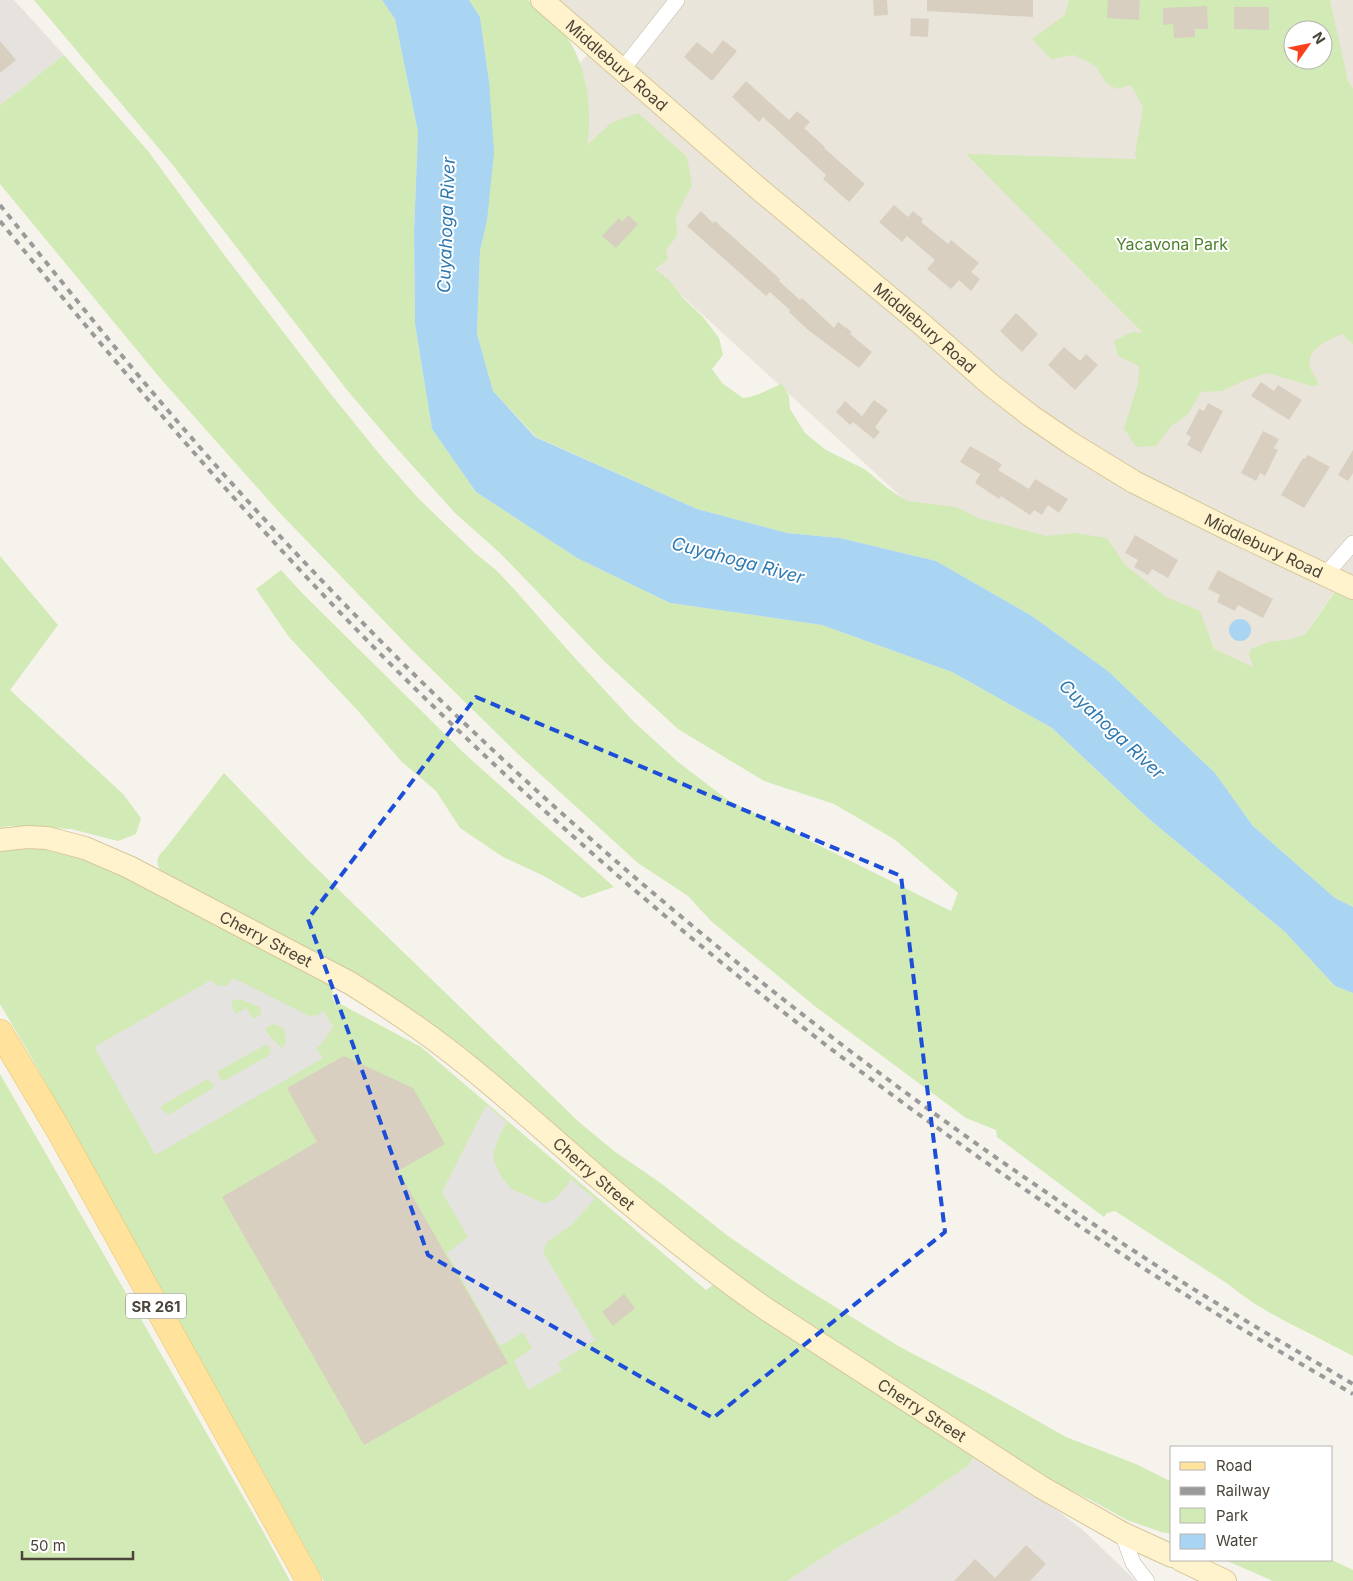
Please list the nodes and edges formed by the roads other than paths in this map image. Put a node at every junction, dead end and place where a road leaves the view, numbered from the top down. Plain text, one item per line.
1 (542, 0) edge
2 (678, 0) edge
3 (622, 70) junction
4 (1353, 543) edge
5 (1325, 575) junction
6 (1353, 588) edge
7 (0, 840) edge
8 (0, 1032) edge
9 (1122, 1532) junction
10 (1170, 1555) edge
11 (1183, 1561) edge
12 (309, 1581) edge
13 (1147, 1581) edge
14 (1225, 1581) edge

1 - 3 street, Middlebury Road
2 - 3 street
3 - 5 street, Middlebury Road
4 - 5 street
5 - 6 street, Middlebury Road
7 - 9 street, Cherry Street
8 - 12 main road, SR 261
9 - 10 street, Cherry Street
9 - 13 street
11 - 14 street

